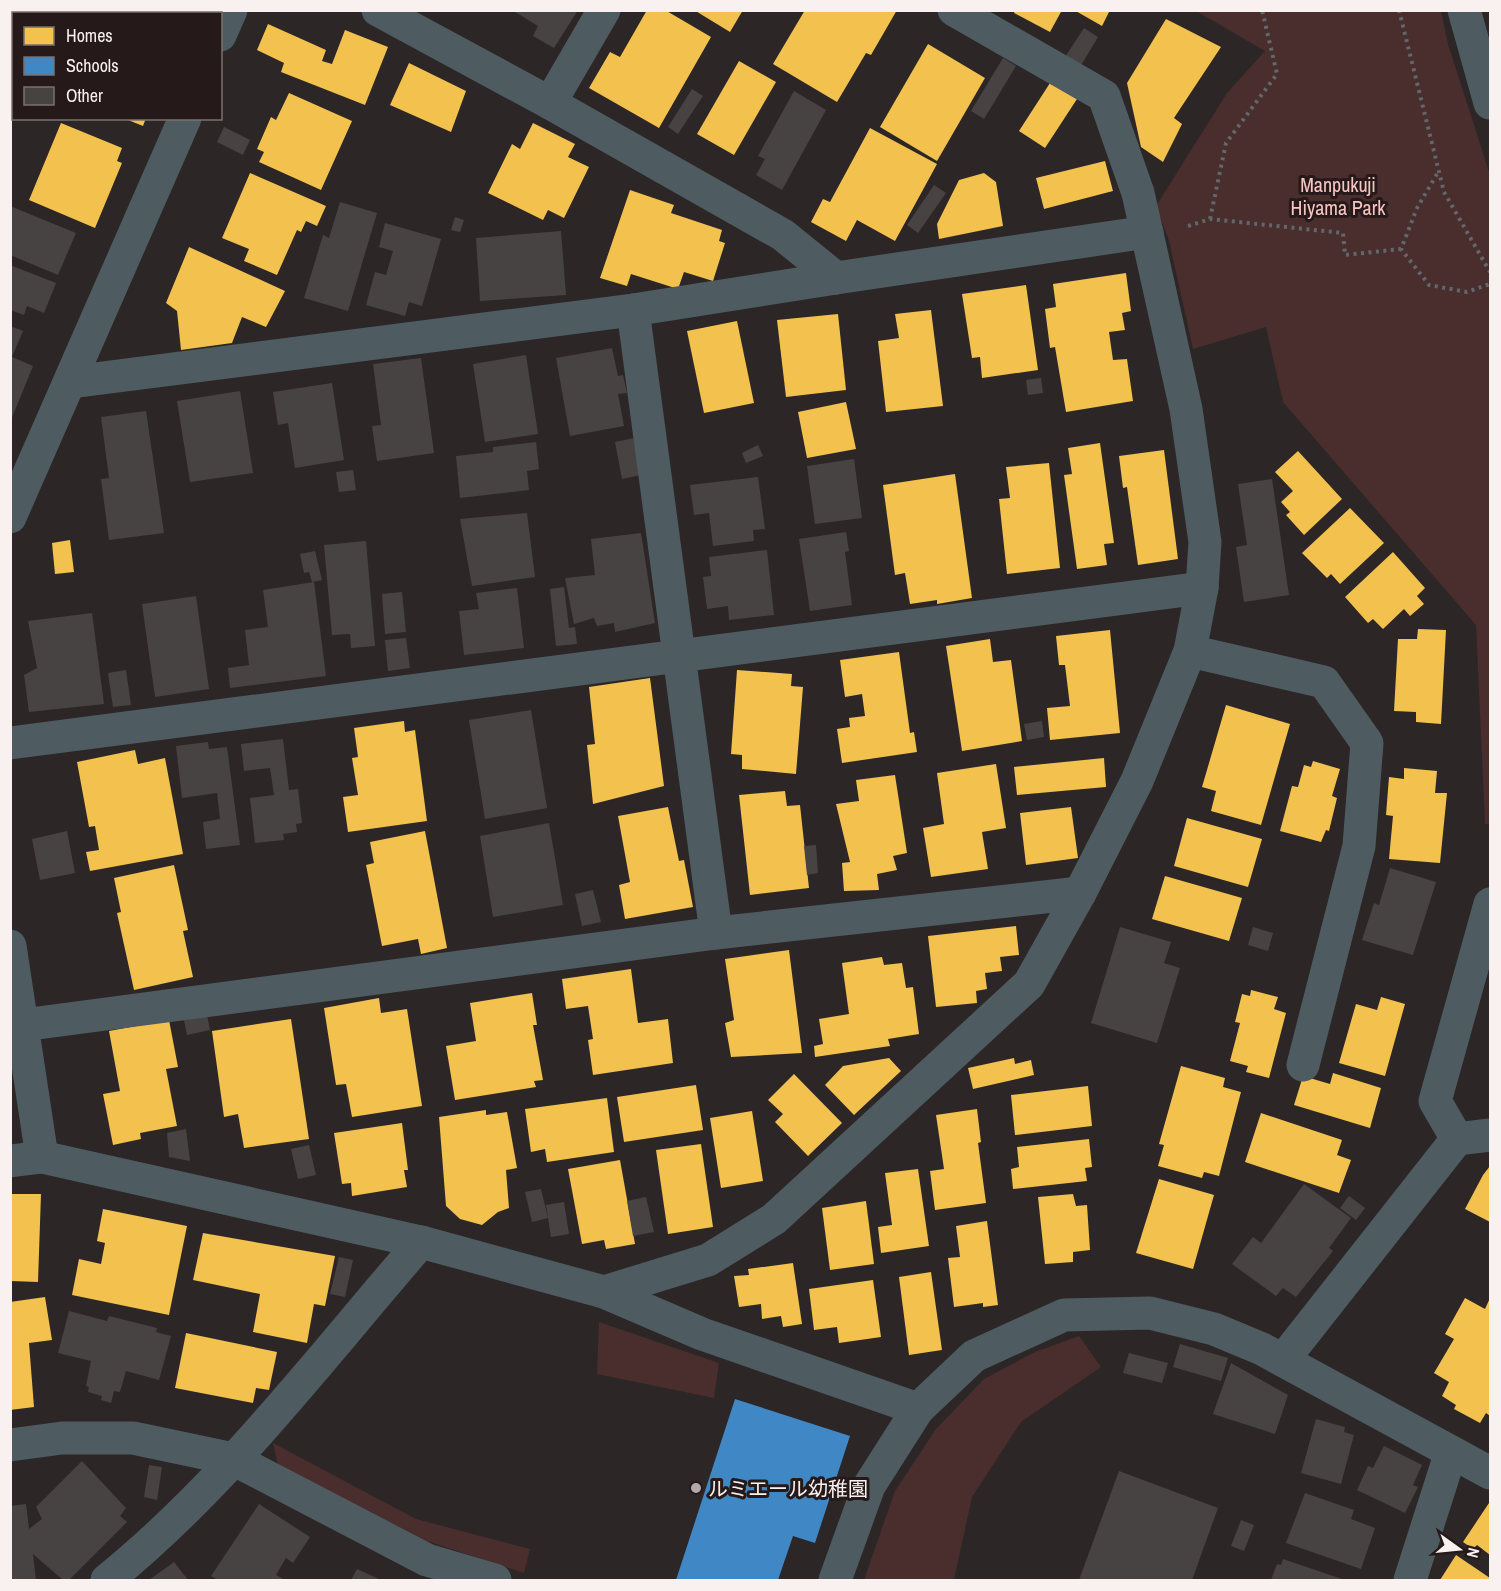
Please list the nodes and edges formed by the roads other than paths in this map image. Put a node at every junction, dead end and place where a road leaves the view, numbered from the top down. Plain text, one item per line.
1 (231, 10) edge
2 (378, 10) edge
3 (604, 10) edge
4 (954, 10) edge
5 (1464, 10) edge
6 (222, 30) edge
7 (550, 103) junction
8 (1491, 103) edge
9 (184, 120) edge
10 (1148, 237) junction
11 (836, 278) junction
12 (633, 310) junction
13 (71, 382) junction
14 (10, 517) edge
15 (1202, 588) junction
16 (1190, 651) junction
17 (679, 656) junction
18 (10, 743) edge
19 (1080, 893) junction
20 (1491, 904) edge
21 (716, 933) junction
22 (10, 946) edge
23 (23, 1025) junction
24 (1303, 1065) dead end
25 (1491, 1136) edge
26 (1457, 1138) junction
27 (26, 1159) edge
28 (421, 1242) junction
29 (604, 1292) junction
30 (1283, 1360) junction
31 (918, 1409) junction
32 (10, 1444) edge
33 (1451, 1452) junction
34 (233, 1459) junction
35 (1491, 1473) edge
36 (107, 1581) edge
37 (495, 1581) edge
38 (835, 1581) edge
39 (1410, 1581) edge

1 - 6 street
2 - 7 street
3 - 7 street
4 - 10 street
5 - 8 street
7 - 11 street
9 - 13 street
10 - 11 street
10 - 15 street
11 - 12 street
12 - 13 street
12 - 17 street
13 - 14 street
15 - 16 street
15 - 17 street
16 - 19 street
16 - 24 street
17 - 18 street
17 - 21 street
19 - 21 street
19 - 29 street
20 - 26 street
21 - 23 street
22 - 23 street
23 - 27 street
25 - 26 street
26 - 30 street
27 - 28 street
28 - 29 street
28 - 34 street
29 - 31 street
30 - 31 street
30 - 33 street
31 - 38 street
32 - 34 street
33 - 35 street
33 - 39 street
34 - 36 street
34 - 37 street

